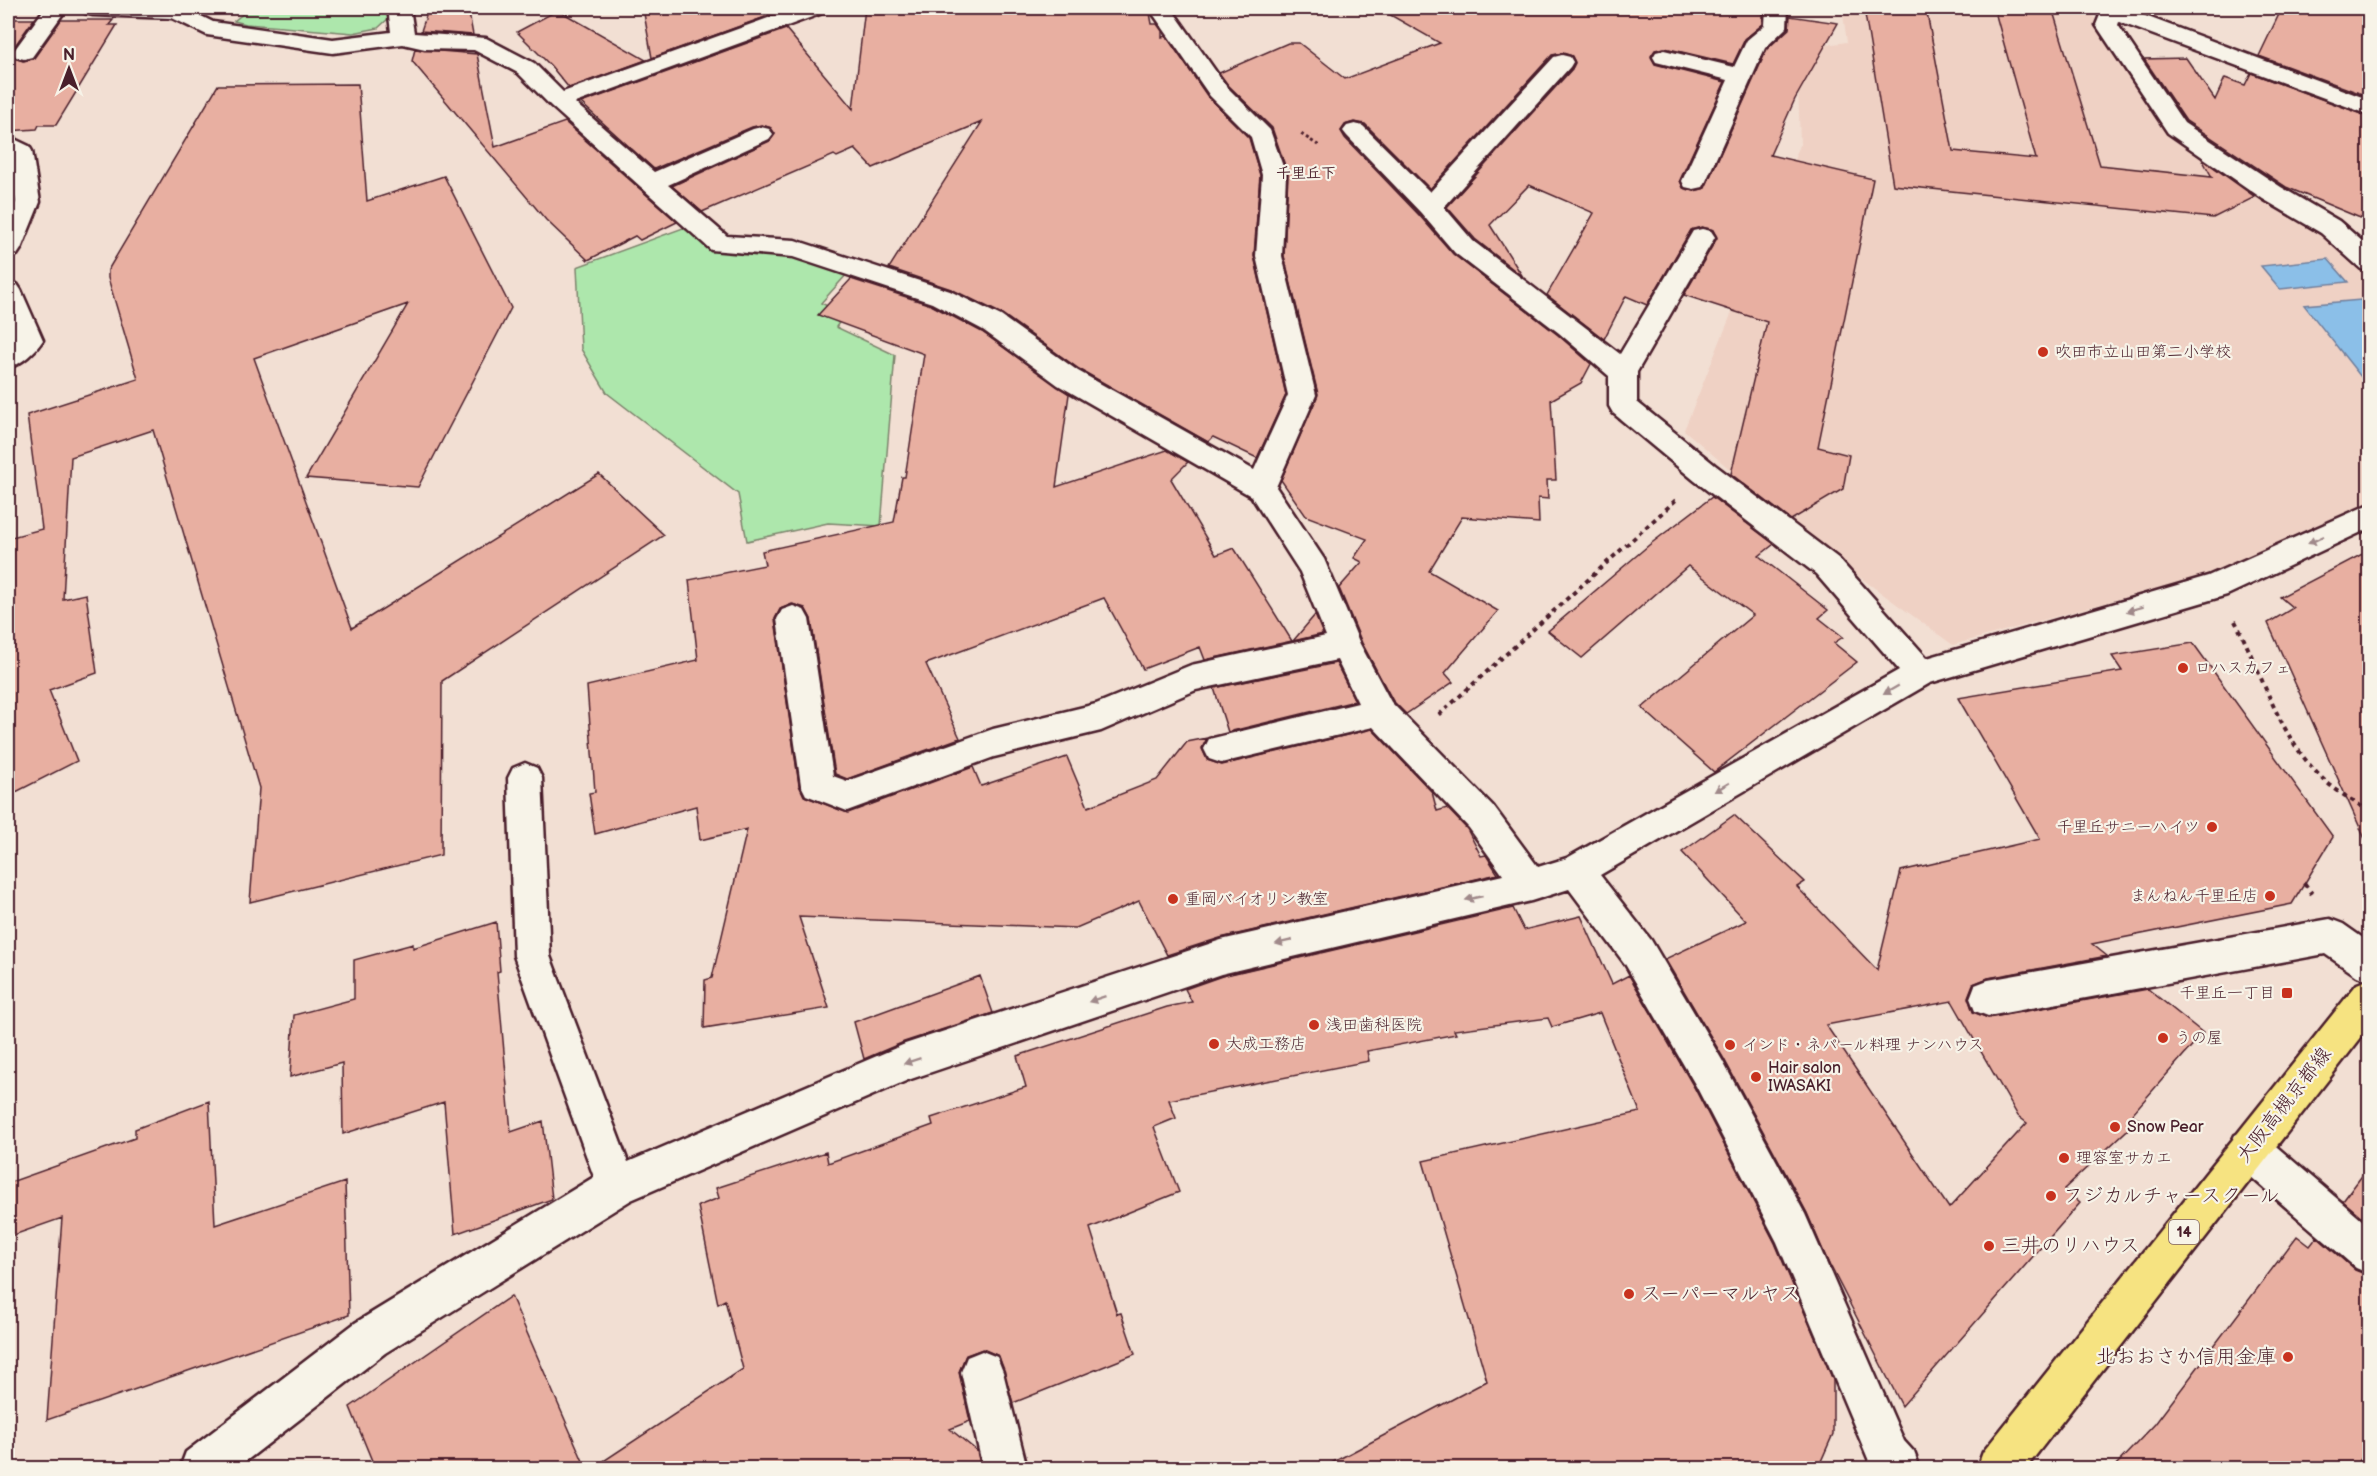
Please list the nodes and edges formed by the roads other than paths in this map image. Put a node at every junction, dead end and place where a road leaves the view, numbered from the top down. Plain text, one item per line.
1 (56, 8) edge
2 (93, 8) edge
3 (399, 8) edge
4 (815, 8) edge
5 (1160, 8) edge
6 (1778, 8) edge
7 (2109, 9) edge
8 (403, 37) junction
9 (24, 51) dead end
10 (1665, 57) dead end
11 (1562, 62) dead end
12 (1741, 76) junction
13 (559, 101) junction
14 (2370, 108) edge
15 (1355, 131) dead end
16 (761, 134) dead end
17 (8, 144) edge
18 (1694, 181) dead end
19 (651, 183) junction
20 (1430, 207) junction
21 (1702, 237) dead end
22 (8, 249) edge
23 (2370, 263) edge
24 (8, 290) edge
25 (8, 358) edge
26 (1623, 372) junction
27 (1261, 488) junction
28 (2370, 515) edge
29 (793, 619) dead end
30 (1345, 645) junction
31 (1921, 673) junction
32 (1379, 712) junction
33 (1221, 749) dead end
34 (525, 778) dead end
35 (1576, 871) junction
36 (1531, 885) junction
37 (2370, 964) edge
38 (1988, 998) dead end
39 (2364, 1015) edge
40 (2249, 1149) junction
41 (617, 1186) junction
42 (2370, 1254) edge
43 (982, 1372) dead end
44 (202, 1468) edge
45 (1005, 1468) edge
46 (1898, 1468) edge
47 (1999, 1468) edge

1 - 9 street
2 - 8 street
3 - 8 street
4 - 13 street
5 - 27 street
6 - 12 street
7 - 14 street
7 - 23 street
8 - 13 street
10 - 12 street
11 - 20 street
12 - 18 street
13 - 19 street
15 - 20 street
16 - 19 street
17 - 22 street
19 - 27 street
20 - 26 street
21 - 26 street
24 - 25 street
26 - 31 street
27 - 30 street
28 -> 31 street
29 - 30 street
30 - 32 street
31 -> 35 street
32 - 33 street
32 - 36 street
34 - 41 street
35 - 36 street
35 - 46 street
36 -> 41 street
37 - 38 street
39 - 40 main road, 大阪高槻京都線 / 14
40 - 42 street
40 - 47 main road, 大阪高槻京都線 / 14
41 - 44 street
43 - 45 street

